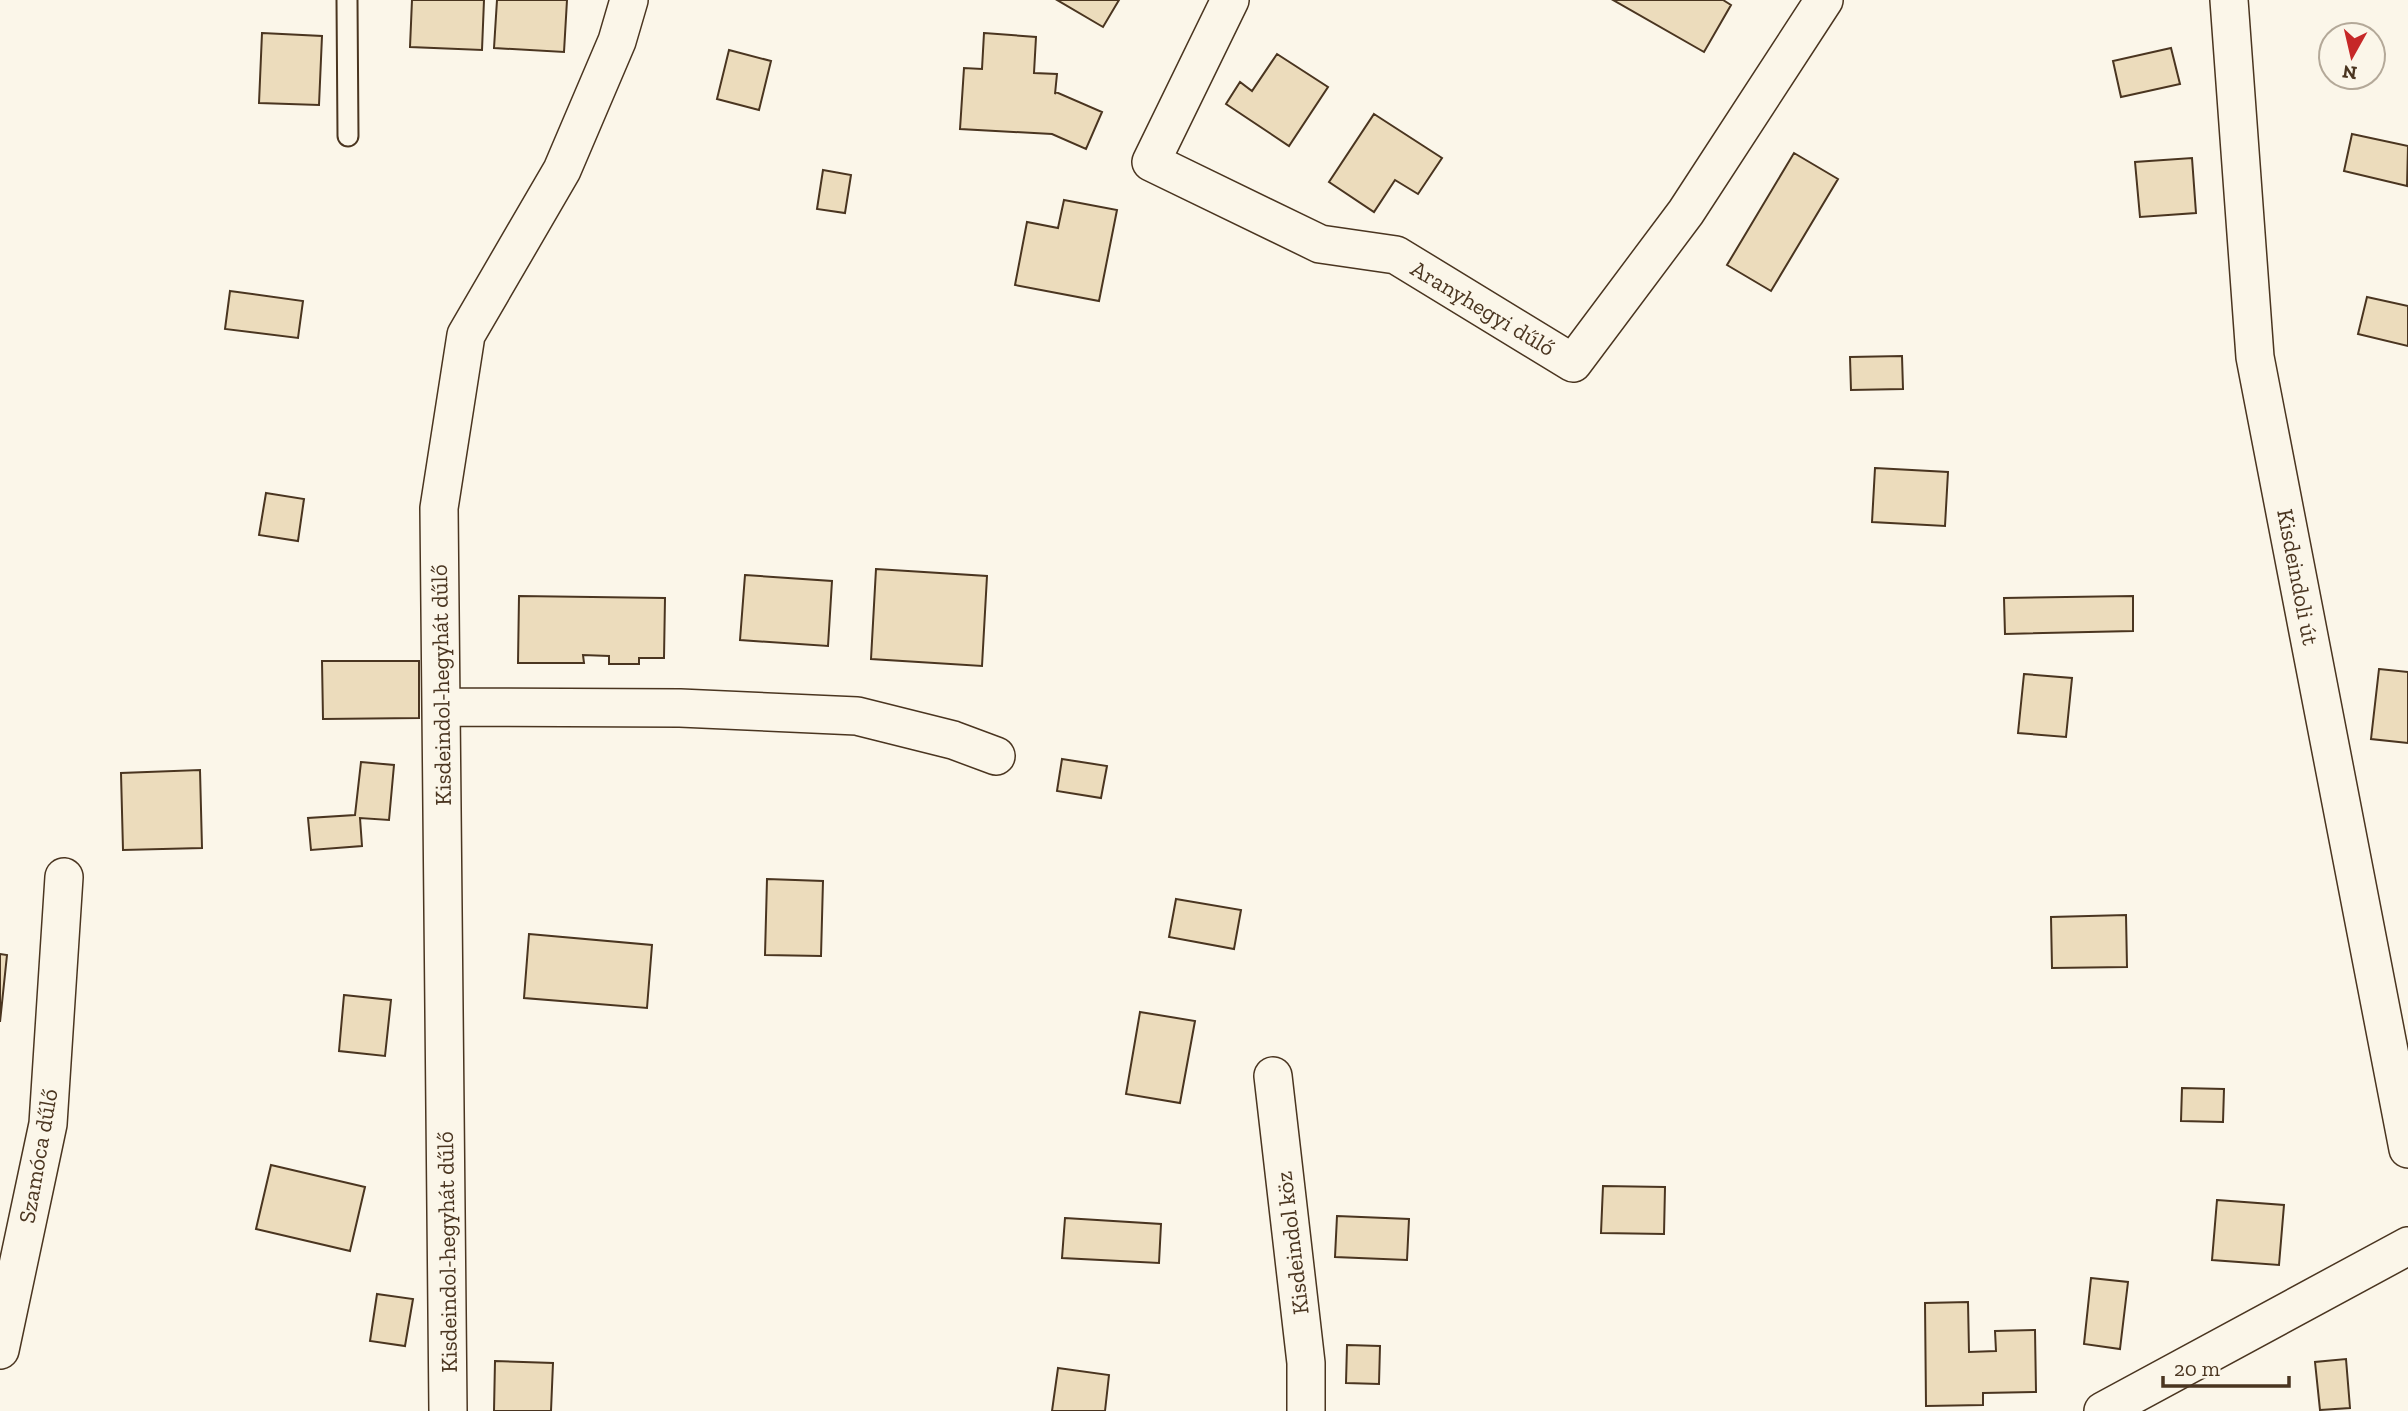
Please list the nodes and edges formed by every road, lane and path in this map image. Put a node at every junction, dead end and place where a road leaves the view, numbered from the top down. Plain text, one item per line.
1 (347, 0) edge
2 (629, 0) edge
3 (1230, 0) edge
4 (1824, 0) edge
5 (2229, 0) edge
6 (348, 136) dead end
7 (441, 707) junction
8 (996, 756) dead end
9 (64, 877) dead end
10 (1273, 1076) dead end
11 (2408, 1149) edge
12 (2408, 1246) edge
13 (0, 1350) edge
14 (448, 1411) edge
15 (1306, 1411) edge
16 (2103, 1411) edge

1 - 6 lane
2 - 7 street, Kisdeindol-hegyhát dűlő
3 - 4 street, Aranyhegyi dűlő
5 - 11 street, Kisdeindoli út
7 - 8 street
7 - 14 street, Kisdeindol-hegyhát dűlő
9 - 13 street, Szamóca dűlő
10 - 15 street, Kisdeindol köz
12 - 16 street

